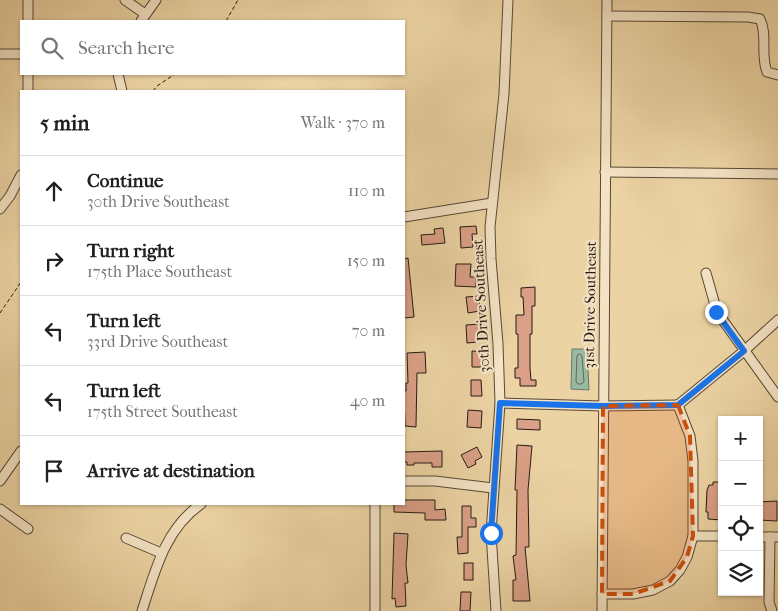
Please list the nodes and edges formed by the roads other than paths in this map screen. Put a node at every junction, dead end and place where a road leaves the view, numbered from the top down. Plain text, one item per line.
1 (28, 0) edge
2 (125, 0) edge
3 (156, 0) edge
4 (508, 0) edge
5 (607, 0) edge
6 (607, 16) junction
7 (143, 18) edge
8 (28, 20) edge
9 (0, 54) edge
10 (20, 54) edge
11 (28, 75) edge
12 (118, 75) edge
13 (778, 75) edge
14 (28, 90) edge
15 (122, 90) edge
16 (605, 172) junction
17 (778, 174) edge
18 (20, 177) edge
19 (492, 203) junction
20 (0, 208) edge
21 (405, 217) edge
22 (706, 273) dead end
23 (778, 320) edge
24 (744, 351) junction
25 (778, 396) edge
26 (500, 403) junction
27 (678, 405) junction
28 (603, 406) junction
29 (20, 452) edge
30 (0, 480) edge
31 (405, 481) edge
32 (493, 488) junction
33 (201, 505) edge
34 (374, 505) edge
35 (0, 508) edge
36 (28, 529) dead end
37 (693, 536) junction
38 (718, 536) edge
39 (774, 537) edge
40 (126, 538) dead end
41 (161, 553) junction
42 (602, 594) junction
43 (142, 611) edge
44 (375, 611) edge
45 (496, 611) edge
46 (602, 611) edge
47 (772, 611) edge

1 - 8 street
2 - 7 street
3 - 7 street
4 - 19 street, 30th Drive Southeast
5 - 6 street, 31st Drive Southeast
6 - 13 street
6 - 16 street, 31st Drive Southeast
9 - 10 street
11 - 14 street
12 - 15 street
16 - 17 street
16 - 28 street, 31st Drive Southeast
18 - 20 street
19 - 21 street
19 - 26 street, 30th Drive Southeast
22 - 24 street
23 - 24 street
24 - 25 street
24 - 27 street
26 - 28 street
26 - 32 street, 30th Drive Southeast
27 - 28 street
27 - 37 street
28 - 42 street, 31st Drive Southeast
29 - 30 street
31 - 32 street
32 - 45 street, 30th Drive Southeast
33 - 41 street
34 - 44 street
35 - 36 street
37 - 38 street
37 - 42 street
39 - 47 street
40 - 41 street
41 - 43 street
42 - 46 street, 31st Drive Southeast

